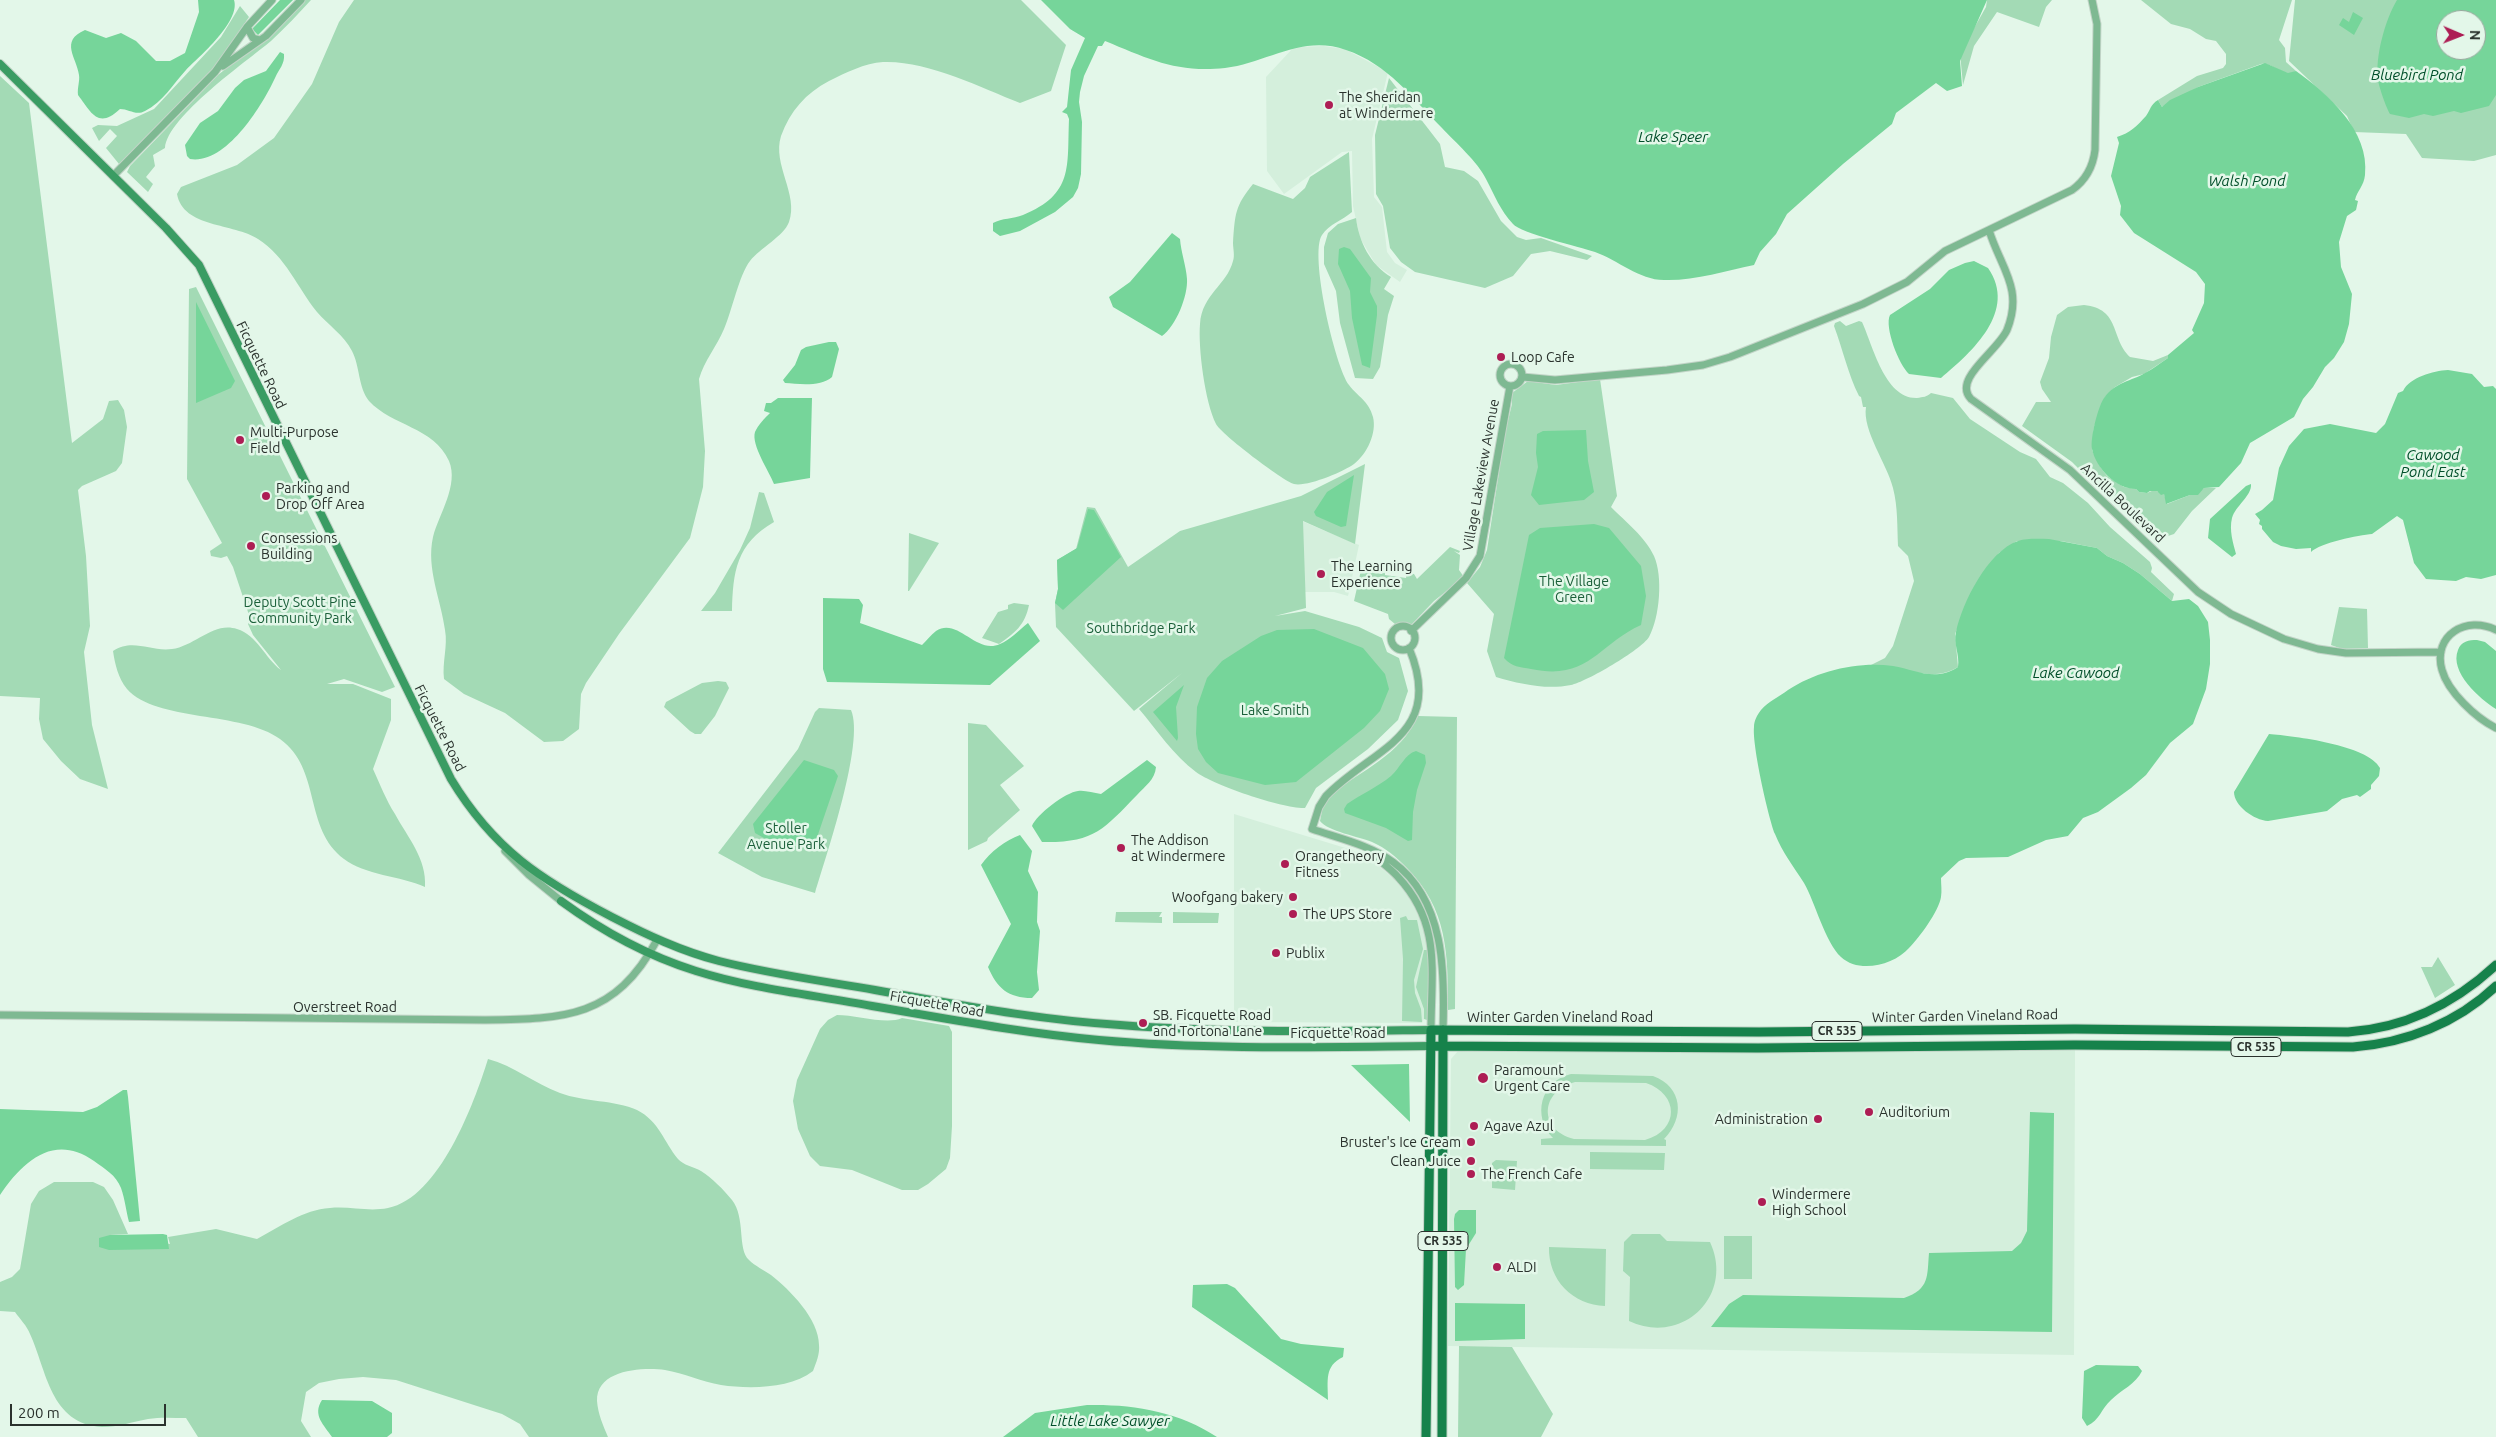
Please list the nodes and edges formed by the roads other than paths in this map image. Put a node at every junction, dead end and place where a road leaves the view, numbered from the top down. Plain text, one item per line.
1 (272, 0) edge
2 (301, 0) edge
3 (2092, 0) edge
4 (247, 27) junction
5 (260, 40) junction
6 (0, 64) edge
7 (215, 72) junction
8 (114, 176) junction
9 (1989, 230) junction
10 (1523, 377) junction
11 (1510, 386) junction
12 (1411, 630) junction
13 (2496, 630) edge
14 (1409, 648) junction
15 (2441, 652) junction
16 (2496, 728) edge
17 (488, 832) junction
18 (1364, 848) junction
19 (561, 902) joint
20 (657, 940) junction
21 (650, 953) junction
22 (2496, 965) edge
23 (2496, 986) edge
24 (0, 1015) edge
25 (1431, 1030) junction
26 (1443, 1030) junction
27 (2001, 1030) junction
28 (2001, 1045) junction
29 (1431, 1046) junction
30 (1443, 1046) junction
31 (1426, 1437) edge
32 (1442, 1437) edge

1 - 4 street
2 - 5 street
3 - 9 street
4 - 5 street
4 - 7 street
5 - 7 street
6 - 8 main road, Ficquette Road
7 - 8 street
8 - 17 main road, Ficquette Road
9 - 10 street
9 - 15 street, Ancilla Boulevard
10 - 11 street
10 - 11 street
11 - 12 street, Village Lakeview Avenue
12 - 14 street
12 - 14 street
13 - 15 street
14 - 18 street
15 - 16 street
17 - 19 street, Ficquette Road
17 - 20 main road, Ficquette Road
18 - 25 street
18 - 26 street
19 - 21 main road, Ficquette Road
20 - 21 street, Overstreet Road
20 - 25 main road, Ficquette Road
21 - 24 street, Overstreet Road
21 - 29 main road, Ficquette Road
22 - 27 main road, Winter Garden Vineland Road / CR 535
23 - 28 main road, Winter Garden Vineland Road / CR 535
25 - 26 main road, Winter Garden Vineland Road / CR 535
25 - 29 main road, CR 535
26 - 27 main road, Winter Garden Vineland Road / CR 535
26 - 30 main road
27 - 28 main road
28 - 30 main road, Winter Garden Vineland Road / CR 535
29 - 30 main road, Winter Garden Vineland Road
29 - 31 main road, CR 535
30 - 32 main road, CR 535

